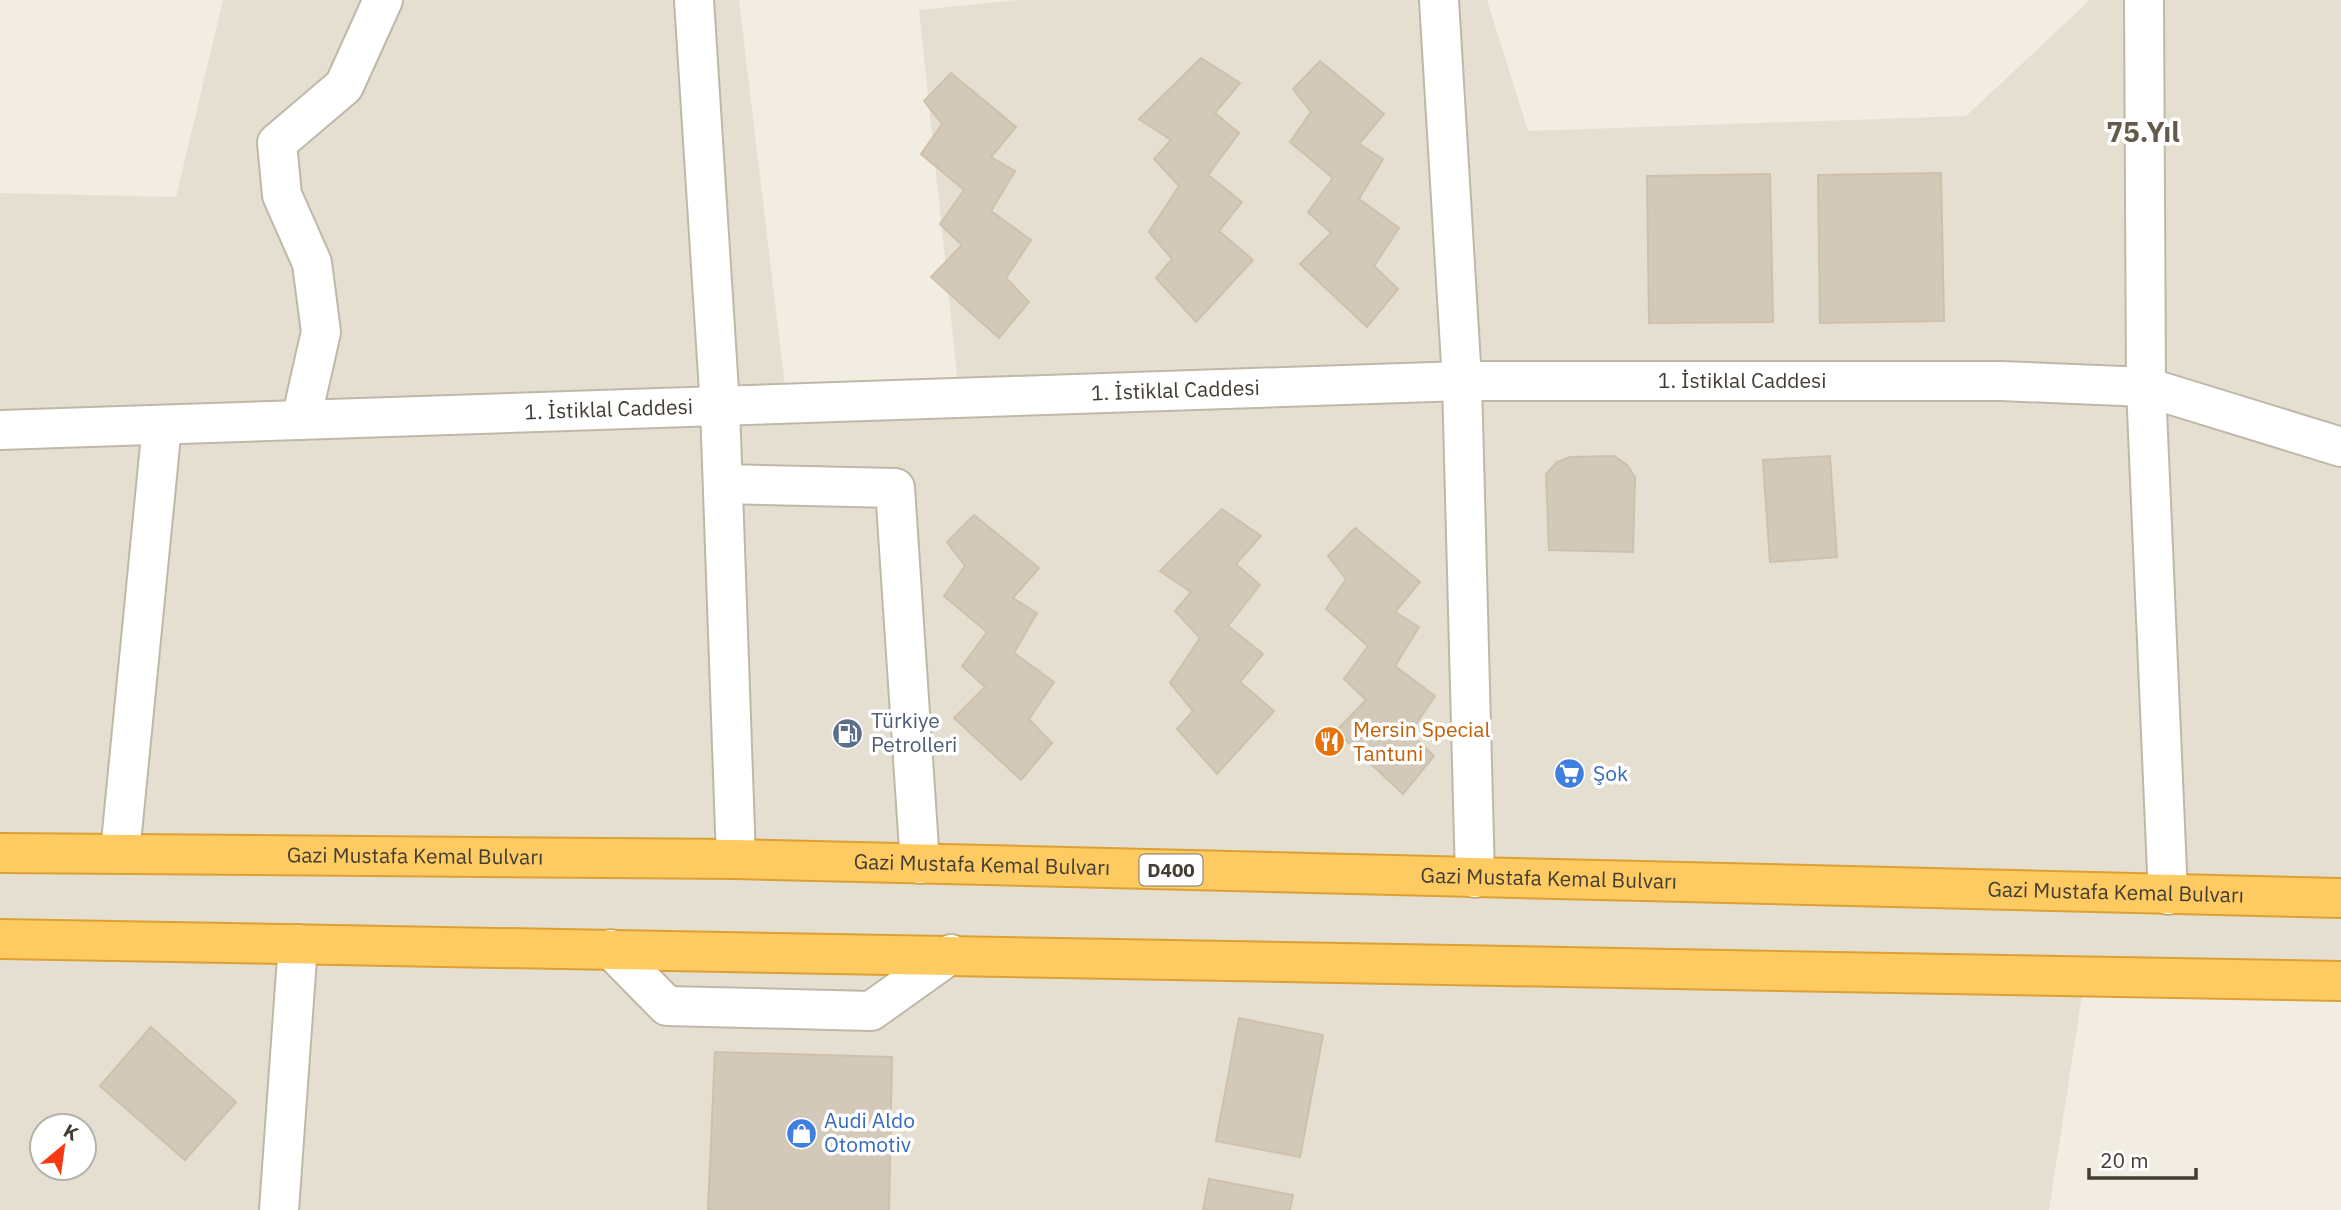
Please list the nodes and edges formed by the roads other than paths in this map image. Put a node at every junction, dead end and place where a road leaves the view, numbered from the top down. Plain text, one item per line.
1 (383, 0) edge
2 (694, 0) edge
3 (1439, 0) edge
4 (2144, 0) edge
5 (1462, 381) junction
6 (2146, 387) junction
7 (720, 407) junction
8 (301, 420) junction
9 (162, 425) junction
10 (0, 430) edge
11 (2341, 447) edge
12 (723, 484) junction
13 (0, 853) edge
14 (120, 853) junction
15 (736, 859) junction
16 (920, 864) junction
17 (1475, 878) junction
18 (2168, 895) junction
19 (2341, 898) edge
20 (0, 939) edge
21 (298, 944) junction
22 (611, 949) junction
23 (951, 954) junction
24 (2341, 981) edge
25 (279, 1210) edge

1 - 8 street
2 - 7 street
3 - 5 street
4 - 6 street
5 - 6 street, 1. İstiklal Caddesi
5 - 7 street, 1. İstiklal Caddesi
5 - 17 street
6 - 11 street, 1. İstiklal Caddesi
6 - 18 street
7 - 8 street, 1. İstiklal Caddesi
7 - 12 street
8 - 9 street, 1. İstiklal Caddesi
9 - 10 street, 1. İstiklal Caddesi
9 - 14 street
12 - 15 street
12 - 16 street
13 - 14 highway, Gazi Mustafa Kemal Bulvarı / D400
14 - 15 highway, Gazi Mustafa Kemal Bulvarı / D400
15 - 16 highway, Gazi Mustafa Kemal Bulvarı / D400
16 - 17 highway, Gazi Mustafa Kemal Bulvarı / D400
17 - 18 highway, Gazi Mustafa Kemal Bulvarı / D400
18 - 19 highway, Gazi Mustafa Kemal Bulvarı / D400
20 - 21 highway
21 - 22 highway
21 - 25 street
22 - 23 highway
22 - 23 street
23 - 24 highway

